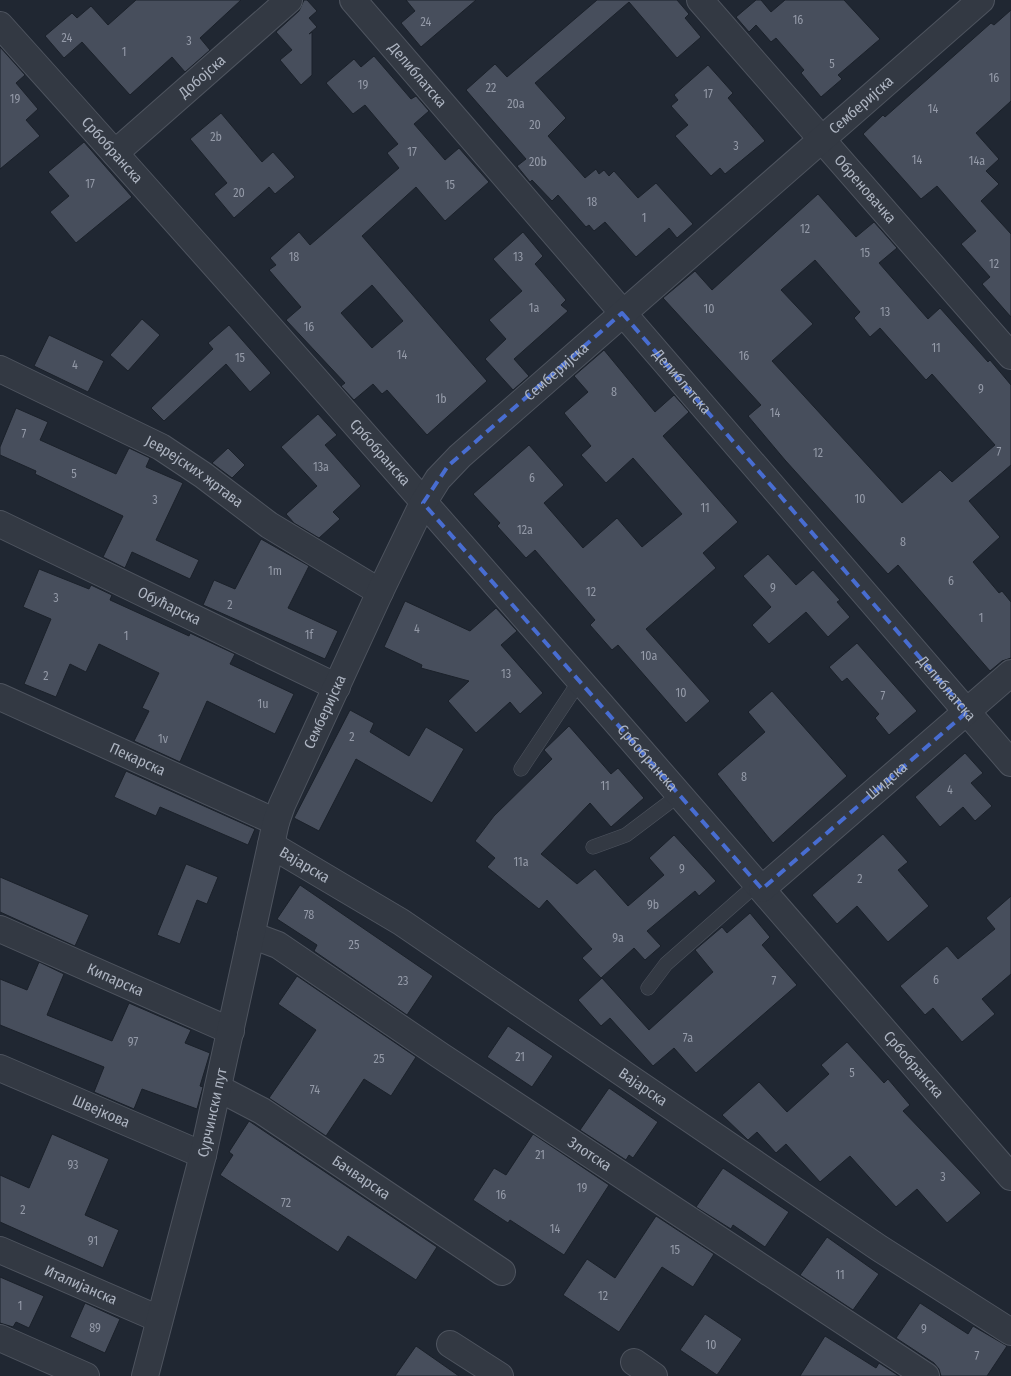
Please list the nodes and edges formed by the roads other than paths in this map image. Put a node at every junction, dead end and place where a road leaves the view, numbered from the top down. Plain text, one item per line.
1 (289, 0) edge
2 (353, 0) edge
3 (700, 0) edge
4 (981, 0) edge
5 (0, 25) edge
6 (823, 139) junction
7 (115, 153) junction
8 (622, 313) junction
9 (1007, 342) edge
10 (0, 369) edge
11 (423, 503) junction
12 (0, 524) edge
13 (380, 592) junction
14 (1011, 673) edge
15 (579, 682) junction
16 (337, 687) junction
17 (0, 697) edge
18 (967, 712) junction
19 (1011, 763) edge
20 (521, 769) dead end
21 (679, 795) junction
22 (274, 834) junction
23 (593, 847) dead end
24 (760, 886) junction
25 (0, 929) edge
26 (251, 935) junction
27 (648, 988) dead end
28 (231, 1031) junction
29 (0, 1068) edge
30 (218, 1088) junction
31 (202, 1155) junction
32 (1011, 1177) edge
33 (0, 1250) edge
34 (502, 1272) dead end
35 (159, 1320) junction
36 (1011, 1332) edge
37 (0, 1338) edge
38 (450, 1344) dead end
39 (86, 1376) edge
40 (145, 1376) edge
41 (500, 1376) edge
42 (926, 1376) edge

1 - 7 street, Добојска
2 - 8 street, Делиблатска
3 - 6 street, Обреновачка
4 - 6 street, Семберијска
5 - 7 street, Србобранска
6 - 8 street, Семберијска
6 - 9 street, Обреновачка
7 - 11 street, Србобранска
8 - 11 street, Семберијска
8 - 18 street, Делиблатска
10 - 13 street, Јеврејских жртава
11 - 13 street, Семберијска
11 - 15 street, Србобранска
12 - 16 street, Обућарска
13 - 16 street, Семберијска
14 - 18 street, Шидска
15 - 20 lane
15 - 21 street, Србобранска
16 - 22 street, Семберијска
17 - 22 street, Пекарска
18 - 19 street, Делиблатска
18 - 24 street, Шидска
21 - 23 lane
21 - 24 street, Србобранска
22 - 26 street, Сурчински пут
22 - 36 street, Вајарска
24 - 27 lane
24 - 32 street, Србобранска
25 - 28 street, Кипарска
26 - 28 street, Сурчински пут
26 - 42 street, Злотска
28 - 30 street, Сурчински пут
29 - 31 street, Швејкова
30 - 31 street, Сурчински пут
30 - 34 street, Бачварска
31 - 35 street, Сурчински пут
33 - 35 street, Италијанска
35 - 40 street, Сурчински пут
37 - 39 street
38 - 41 street

